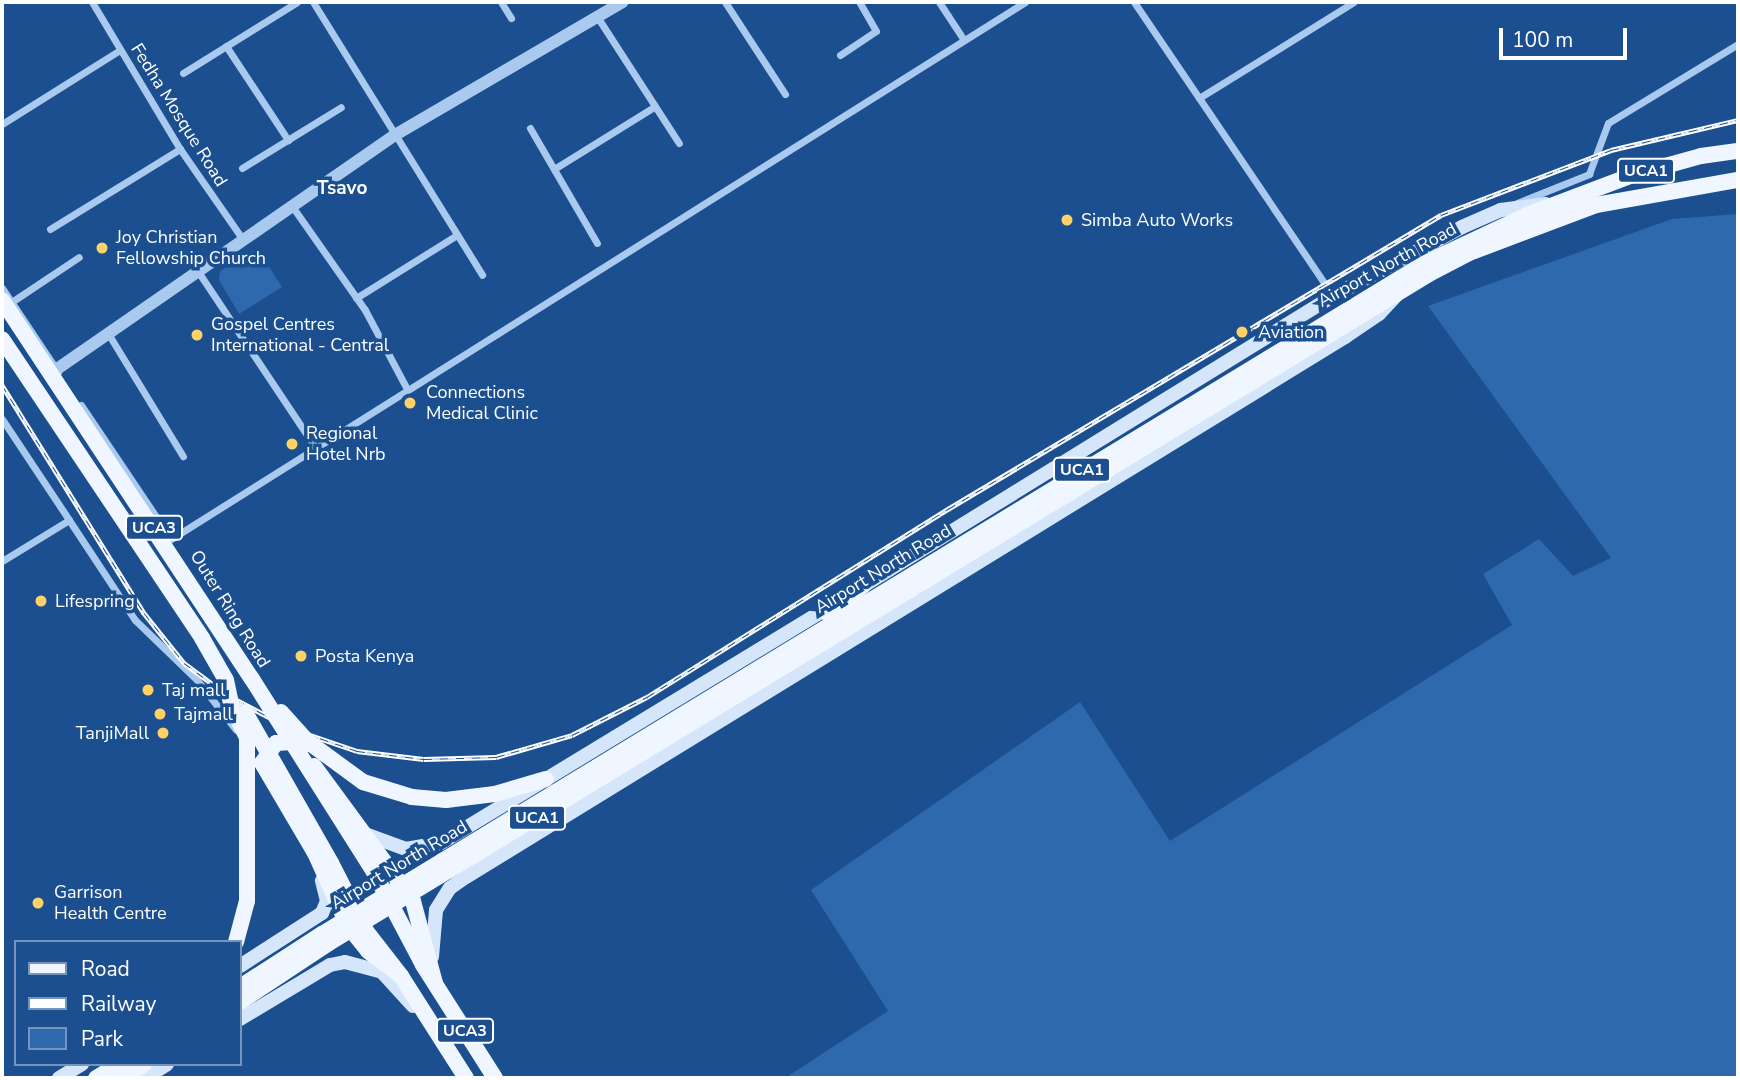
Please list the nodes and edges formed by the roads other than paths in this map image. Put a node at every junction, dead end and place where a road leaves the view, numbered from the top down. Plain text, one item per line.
1 (92, 2) edge
2 (297, 2) edge
3 (313, 2) edge
4 (501, 2) edge
5 (623, 2) edge
6 (726, 2) edge
7 (859, 2) edge
8 (939, 2) edge
9 (1025, 2) edge
10 (1133, 2) edge
11 (1354, 2) edge
12 (511, 18) dead end
13 (597, 18) junction
14 (964, 40) junction
15 (1738, 44) edge
16 (226, 46) junction
17 (120, 50) junction
18 (840, 55) dead end
19 (183, 73) dead end
20 (785, 94) dead end
21 (1199, 98) junction
22 (341, 107) dead end
23 (654, 107) junction
24 (2, 124) edge
25 (530, 128) dead end
26 (395, 135) junction
27 (288, 140) junction
28 (679, 143) dead end
29 (180, 149) junction
30 (1738, 151) edge
31 (1701, 156) junction
32 (242, 168) dead end
33 (555, 169) junction
34 (1738, 180) edge
35 (1707, 185) junction
36 (1557, 204) junction
37 (294, 209) junction
38 (1501, 211) junction
39 (50, 229) dead end
40 (457, 235) junction
41 (245, 242) junction
42 (597, 243) dead end
43 (79, 257) dead end
44 (199, 273) junction
45 (482, 275) dead end
46 (2, 288) edge
47 (1400, 292) junction
48 (1333, 296) junction
49 (356, 298) junction
50 (7, 301) edge
51 (109, 335) junction
52 (2, 338) edge
53 (55, 374) junction
54 (407, 389) junction
55 (2, 419) edge
56 (317, 450) junction
57 (183, 456) dead end
58 (69, 520) junction
59 (2, 561) edge
60 (863, 586) junction
61 (766, 663) junction
62 (251, 679) junction
63 (226, 680) junction
64 (621, 760) junction
65 (262, 763) junction
66 (546, 779) junction
67 (368, 835) junction
68 (315, 853) junction
69 (237, 940) edge
70 (432, 961) junction
71 (242, 965) edge
72 (401, 976) junction
73 (435, 983) junction
74 (242, 986) edge
75 (242, 1001) edge
76 (424, 1016) junction
77 (242, 1018) edge
78 (79, 1066) edge
79 (157, 1066) edge
80 (132, 1071) edge
81 (59, 1078) edge
82 (96, 1078) edge
83 (466, 1078) edge
84 (495, 1078) edge

1 - 17 street, Fedha Mosque Road
2 - 16 street
3 - 26 street
4 - 12 street
5 - 13 street
6 - 20 street
7 - 18 street
8 - 14 street
9 - 14 street
10 - 21 street
11 - 21 street
13 - 23 street
13 - 26 street
14 - 54 street
15 - 38 street
16 - 19 street
16 - 27 street
17 - 24 street
17 - 29 street, Fedha Mosque Road
21 - 48 street
22 - 27 street
23 - 28 street
23 - 33 street
25 - 33 street
26 - 37 street
26 - 40 street
27 - 32 street
29 - 39 street
29 - 41 street, Fedha Mosque Road
30 - 31 main road, Airport North Road / UCA1
31 - 35 main road
31 - 36 main road, Airport North Road / UCA1
33 - 42 street
34 - 35 main road, Airport North Road / UCA1
35 - 47 main road, Airport North Road / UCA1
36 - 38 main road, Airport North Road / UCA1
36 - 61 main road, Airport North Road / UCA1
37 - 41 street
37 - 49 street
38 - 48 main road, Airport North Road / UCA1
40 - 45 street
40 - 49 street
41 - 44 street
43 - 50 street
44 - 51 street
44 - 56 street
46 - 50 street
47 - 64 main road, Airport North Road / UCA1
47 - 70 main road, Airport North Road / UCA1
48 - 60 main road, Airport North Road / UCA1
49 - 54 street
50 - 53 main road, Outer Ring Road / UCA3
51 - 53 street
51 - 57 street
52 - 63 main road, UCA3
53 - 56 street
53 - 62 main road, Outer Ring Road / UCA3
54 - 56 street
55 - 58 street
58 - 59 street
58 - 65 street
60 - 61 main road
60 - 66 main road, Airport North Road / UCA1
61 - 64 main road, Airport North Road / UCA1
62 - 66 main road, bridge
62 - 73 main road, Outer Ring Road / UCA3, bridge
63 - 69 main road, bridge
63 - 72 main road, UCA3, bridge
64 - 74 main road, Airport North Road / UCA1, bridge
64 - 75 main road, Airport North Road / UCA1, bridge
65 - 67 main road
65 - 68 main road
66 - 67 main road, Airport North Road / UCA1
67 - 70 main road
68 - 71 main road, Airport North Road
68 - 72 main road
70 - 73 main road
72 - 76 main road, UCA3
73 - 84 main road, UCA3
76 - 77 main road
76 - 83 main road
78 - 81 main road
79 - 80 main road
80 - 82 main road

